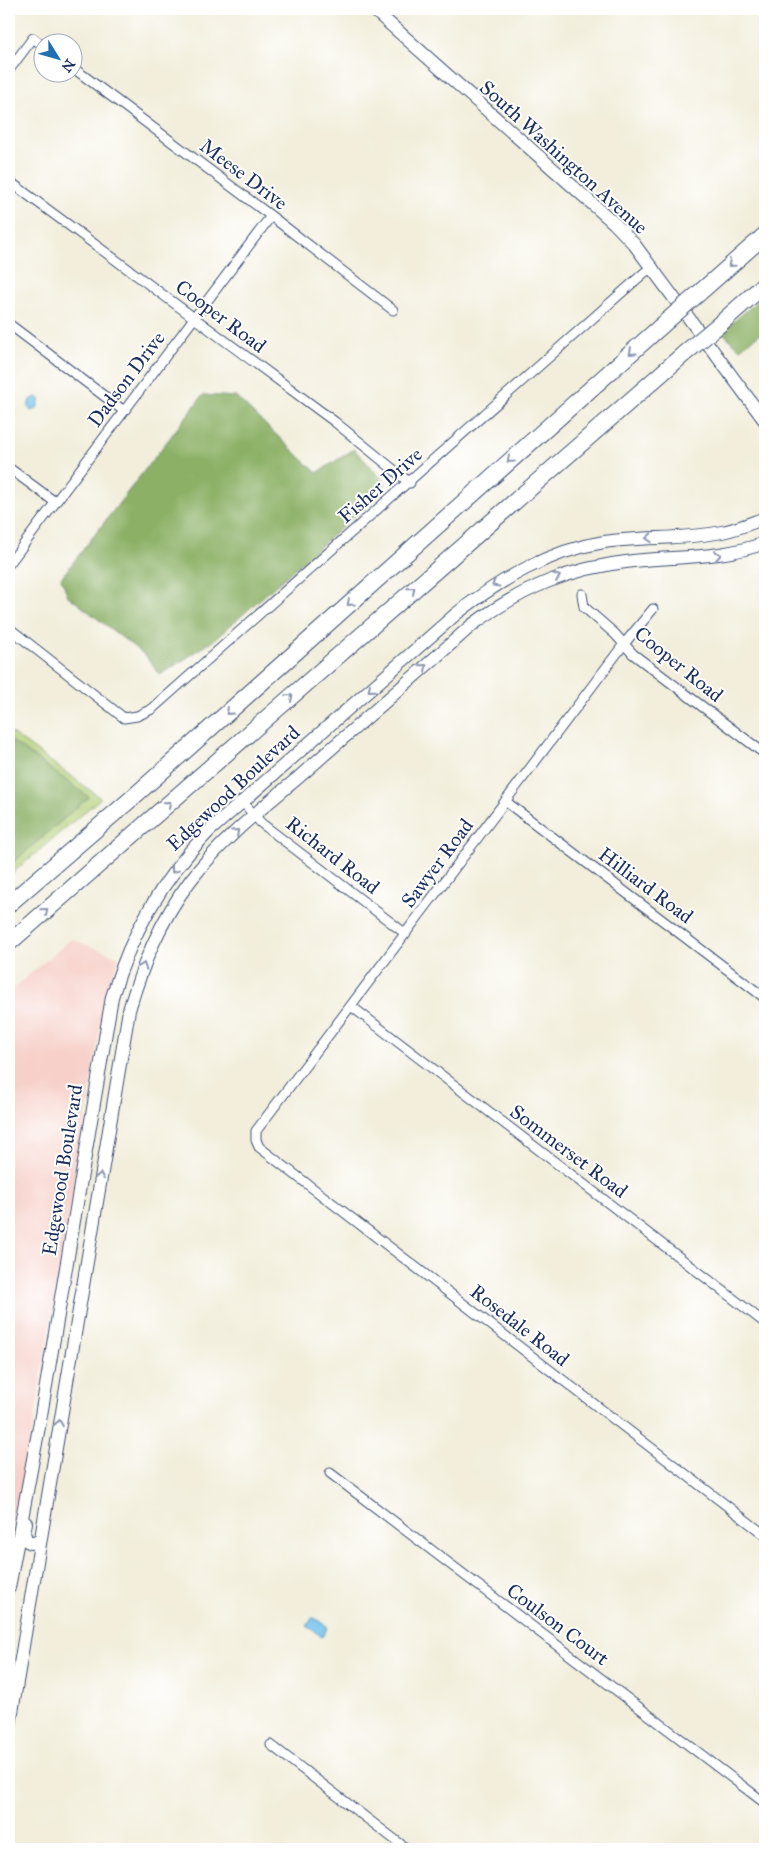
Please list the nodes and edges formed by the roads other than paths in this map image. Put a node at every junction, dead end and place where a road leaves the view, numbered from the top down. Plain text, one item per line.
1 (373, 9) edge
2 (32, 39) edge
3 (9, 70) edge
4 (82, 74) edge
5 (9, 181) edge
6 (271, 216) junction
7 (765, 235) edge
8 (654, 268) junction
9 (765, 284) edge
10 (393, 310) dead end
11 (195, 318) junction
12 (9, 324) edge
13 (124, 411) junction
14 (765, 421) edge
15 (9, 468) edge
16 (410, 483) junction
17 (55, 502) junction
18 (765, 518) edge
19 (721, 532) junction
20 (765, 543) edge
21 (668, 560) junction
22 (9, 564) edge
23 (582, 594) dead end
24 (653, 609) dead end
25 (9, 628) edge
26 (624, 644) junction
27 (765, 754) edge
28 (242, 801) junction
29 (505, 801) junction
30 (255, 815) junction
31 (9, 904) edge
32 (406, 934) junction
33 (9, 944) edge
34 (116, 982) junction
35 (765, 998) edge
36 (351, 1006) junction
37 (120, 1061) junction
38 (99, 1064) junction
39 (108, 1135) junction
40 (256, 1140) joint
41 (78, 1188) junction
42 (85, 1269) junction
43 (765, 1322) edge
44 (39, 1428) junction
45 (330, 1473) dead end
46 (28, 1479) junction
47 (48, 1492) junction
48 (765, 1534) edge
49 (41, 1539) junction
50 (12, 1570) junction
51 (9, 1588) edge
52 (19, 1667) junction
53 (9, 1730) edge
54 (271, 1745) dead end
55 (765, 1803) edge
56 (408, 1849) edge

1 - 8 street, South Washington Avenue
2 - 3 street
4 - 6 street, Meese Drive
5 - 11 street, Cooper Road
6 - 10 street, Meese Drive
6 - 11 street, Dadson Drive
7 -> 31 highway, bridge
8 - 14 street, South Washington Avenue
8 - 16 street, Fisher Drive
33 -> 9 highway, bridge
11 - 13 street, Dadson Drive
11 - 16 street, Cooper Road
12 - 13 street
13 - 17 street, Dadson Drive
15 - 17 street
16 - 25 street, Fisher Drive
17 - 22 street, Dadson Drive
18 - 19 street, Edgewood Boulevard
19 - 21 street
19 -> 28 street, Edgewood Boulevard
21 -> 20 street
30 -> 21 street
23 - 26 street, Cooper Road
24 - 26 street, Sawyer Road
26 - 27 street, Cooper Road
26 - 29 street, Sawyer Road
28 - 30 street, Richard Road
28 -> 34 street, Edgewood Boulevard
29 - 32 street, Sawyer Road
29 - 35 street, Hilliard Road
30 - 32 street, Richard Road
37 -> 30 street
32 - 36 street, Sawyer Road
34 - 37 street
34 - 38 street, Edgewood Boulevard
36 - 40 street, Sawyer Road
36 - 43 street, Sommerset Road
37 - 39 street
38 - 39 street
38 - 41 street, Edgewood Boulevard
42 -> 39 street
40 - 48 street, Rosedale Road
41 - 42 street
41 - 44 street, Edgewood Boulevard
47 -> 42 street
44 - 46 street, Edgewood Boulevard
44 - 47 street
45 - 55 street, Coulson Court
46 - 49 street
46 - 50 street, Edgewood Boulevard
47 - 49 street
49 - 52 street
50 - 51 street, Edgewood Boulevard
50 - 52 street
52 - 53 street
54 - 56 street

